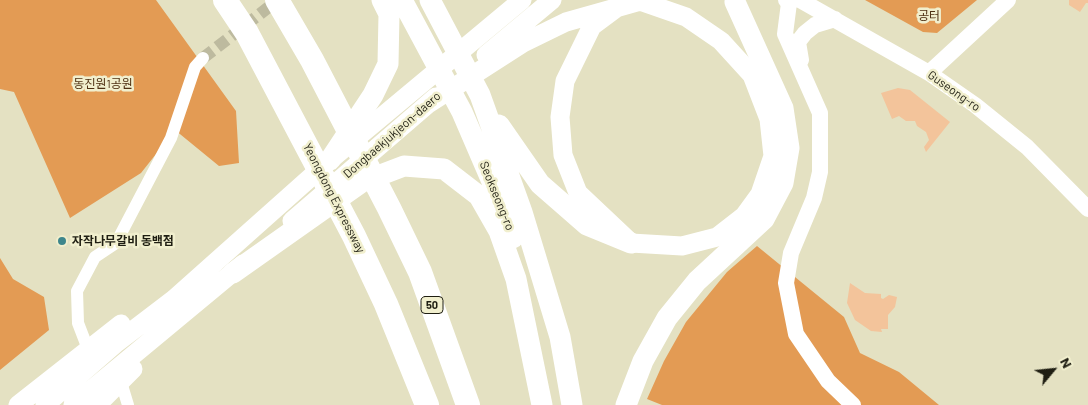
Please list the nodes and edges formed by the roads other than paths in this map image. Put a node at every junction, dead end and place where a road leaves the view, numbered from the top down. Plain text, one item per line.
1 (225, 0) edge
2 (277, 0) edge
3 (382, 0) edge
4 (402, 0) edge
5 (522, 0) edge
6 (552, 0) edge
7 (628, 0) edge
8 (786, 0) edge
9 (800, 0) edge
10 (1008, 0) edge
11 (735, 2) dead end
12 (433, 6) edge
13 (835, 19) junction
14 (203, 58) tunnel mouth
15 (802, 70) junction
16 (929, 73) junction
17 (480, 96) junction
18 (428, 104) junction
19 (330, 160) junction
20 (1088, 209) edge
21 (631, 243) junction
22 (233, 273) junction
23 (180, 304) junction
24 (88, 349) junction
25 (121, 382) junction
26 (18, 405) edge
27 (45, 405) edge
28 (73, 405) edge
29 (97, 405) edge
30 (128, 405) edge
31 (426, 405) edge
32 (468, 405) edge
33 (542, 405) edge
34 (557, 405) edge
35 (572, 405) edge
36 (626, 405) edge
37 (853, 405) edge

1 - 31 highway, Yeongdong Expressway
2 - 32 highway, 50
3 - 19 highway
4 - 34 highway, Seokseong-ro
5 - 19 main road, Dongbaekjukjeon-daero
6 - 18 main road, Dongbaekjukjeon-daero
7 - 21 main road
8 - 15 street
9 - 13 street, Guseong-ro
10 - 16 street
11 - 36 highway
12 - 17 highway, Seokseong-ro
13 - 15 street
13 - 16 street, Guseong-ro
14 - 24 street
15 - 37 street
16 - 20 street, Guseong-ro
17 - 21 highway
17 - 35 highway, Seokseong-ro
18 - 21 main road
18 - 22 main road, Dongbaekjukjeon-daero
19 - 23 main road, Dongbaekjukjeon-daero
22 - 23 main road, Dongbaekjukjeon-daero
22 - 33 highway
23 - 24 main road, Dongbaekjukjeon-daero
23 - 25 main road, Dongbaekjukjeon-daero
23 - 27 main road, Dongbaekjukjeon-daero
23 - 28 main road, Dongbaekjukjeon-daero
24 - 26 main road, Dongbaekjukjeon-daero
25 - 29 main road, Dongbaekjukjeon-daero
25 - 30 street

